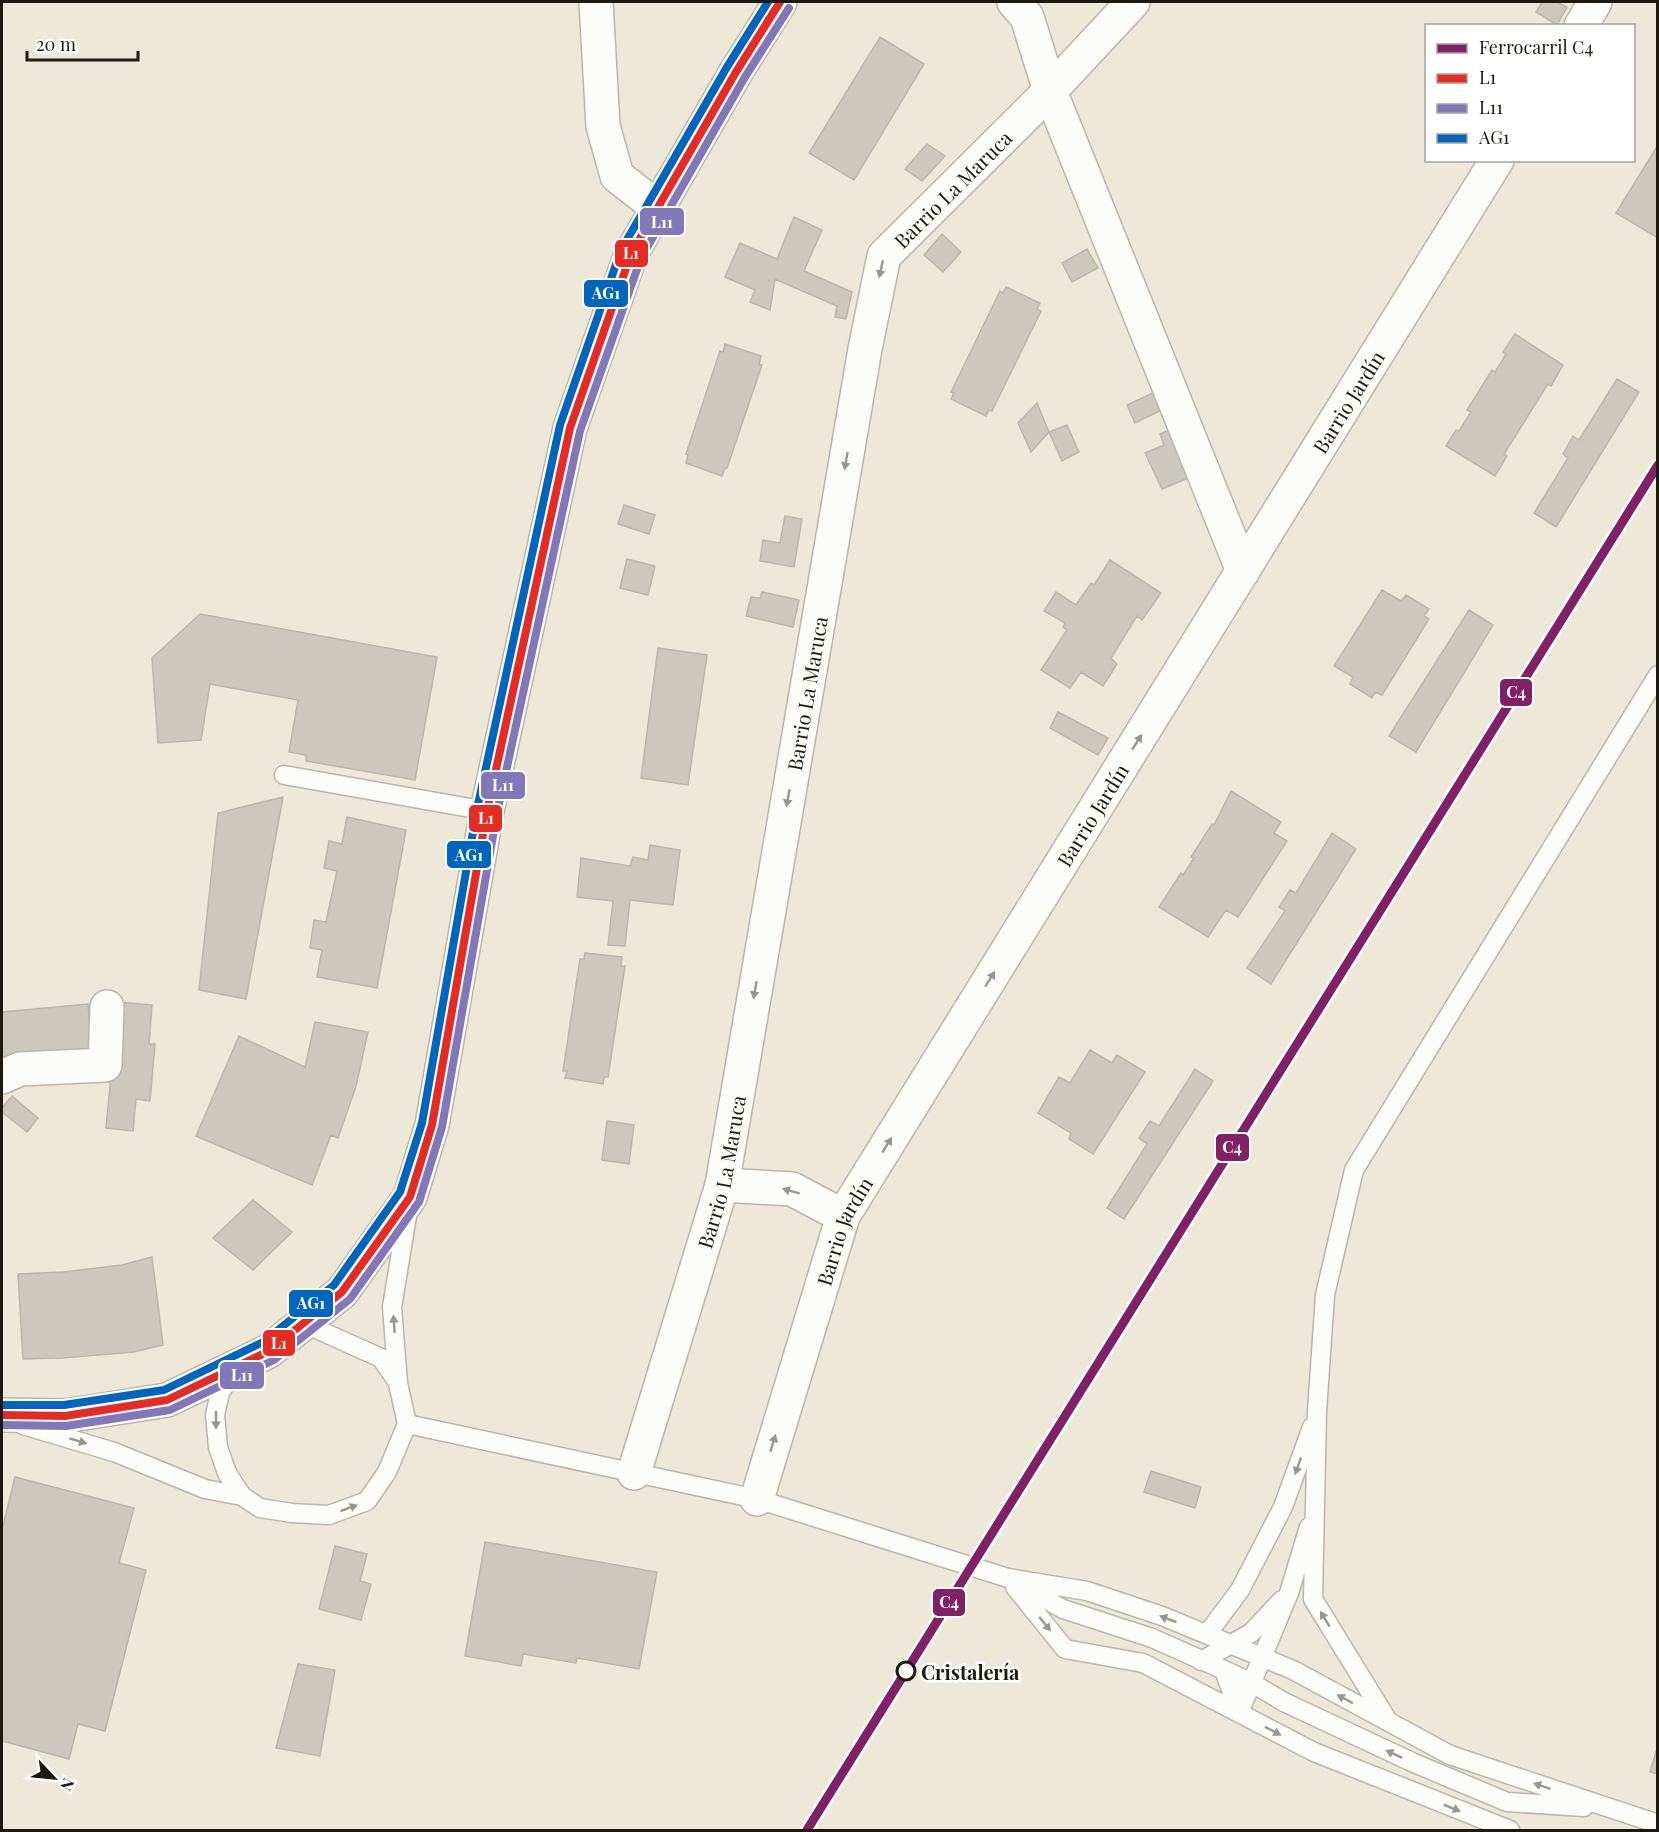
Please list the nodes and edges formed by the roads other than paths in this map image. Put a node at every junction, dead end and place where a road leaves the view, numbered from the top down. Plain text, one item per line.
1 (596, 2) edge
2 (780, 2) edge
3 (1014, 2) edge
4 (1133, 2) edge
5 (1595, 2) edge
6 (1582, 24) edge
7 (1050, 91) junction
8 (1496, 162) edge
9 (658, 208) junction
10 (1243, 571) junction
11 (1658, 675) edge
12 (284, 775) dead end
13 (487, 811) junction
14 (107, 1007) dead end
15 (2, 1077) edge
16 (722, 1185) junction
17 (410, 1197) junction
18 (843, 1216) junction
19 (303, 1323) junction
20 (237, 1366) junction
21 (398, 1383) junction
22 (1317, 1411) junction
23 (2, 1417) edge
24 (407, 1424) junction
25 (634, 1473) junction
26 (242, 1496) junction
27 (757, 1499) junction
28 (1315, 1504) junction
29 (1008, 1578) junction
30 (1289, 1593) junction
31 (1207, 1634) junction
32 (1231, 1644) junction
33 (1263, 1658) junction
34 (1201, 1661) junction
35 (1224, 1670) junction
36 (1252, 1683) junction
37 (1239, 1713) junction
38 (1389, 1722) junction
39 (1611, 1809) junction
40 (1658, 1824) edge
41 (1510, 1830) edge

1 - 9 street
2 - 9 street
3 - 7 street
4 - 7 street, Barrio La Maruca
5 - 6 street
7 - 10 street
7 -> 16 street, Barrio La Maruca
8 - 10 street, Barrio Jardín
9 - 13 street
18 -> 10 street, Barrio Jardín
11 - 22 lane
12 - 13 lane
13 - 17 street
14 - 15 street
18 -> 16 street
16 - 25 street, Barrio La Maruca
17 - 19 street
21 -> 17 lane
27 -> 18 street, Barrio Jardín
19 - 20 street
19 - 21 lane
20 - 23 street
20 -> 26 lane
21 - 24 lane
22 - 28 lane
22 -> 31 lane
23 -> 26 lane
24 - 25 lane
26 -> 24 lane
25 - 27 lane
27 - 29 lane
28 - 30 lane
38 -> 28 lane
31 -> 29 lane
29 - 34 lane
29 -> 37 lane
30 - 32 lane
30 - 33 lane
31 - 32 lane
32 - 33 lane
32 - 34 lane
33 - 36 lane
38 -> 33 lane
34 - 35 lane
35 - 36 lane
35 - 37 lane
36 - 37 lane
39 -> 36 lane
37 -> 41 lane
39 -> 38 lane
39 - 40 lane

